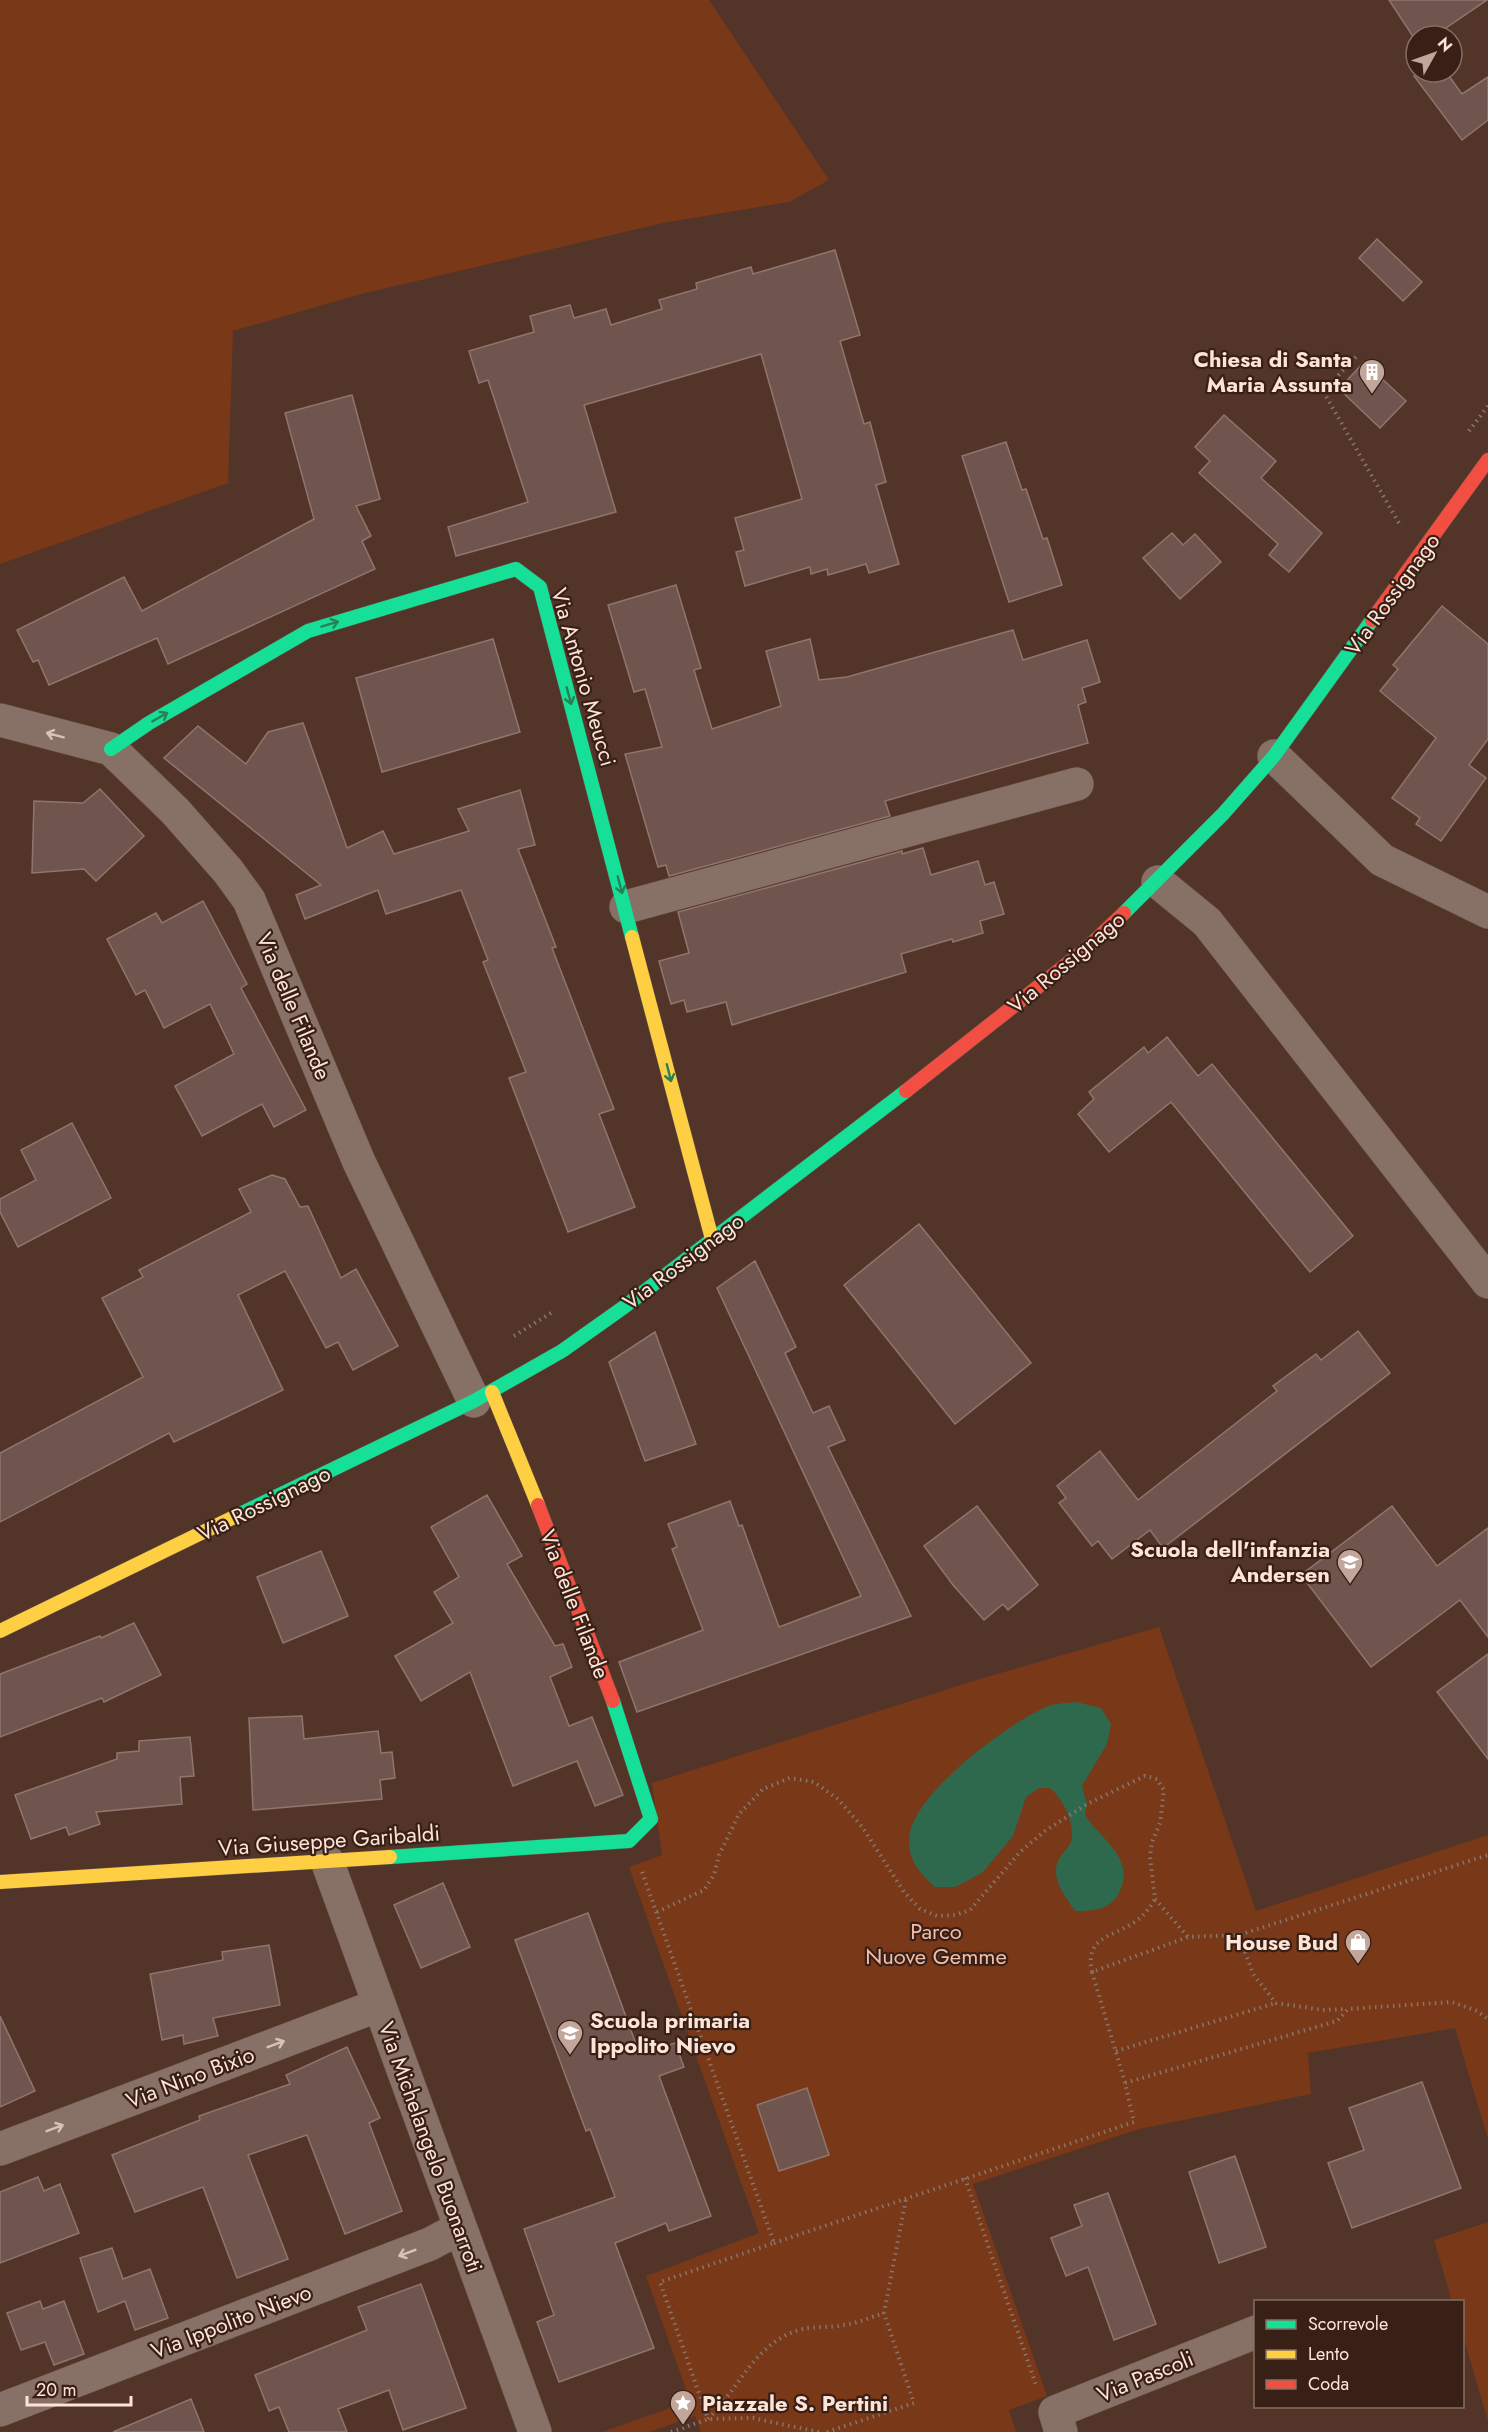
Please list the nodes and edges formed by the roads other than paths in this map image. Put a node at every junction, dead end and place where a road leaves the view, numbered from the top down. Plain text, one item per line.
1 (1488, 460) edge
2 (0, 720) edge
3 (111, 749) junction
4 (1274, 756) junction
5 (1077, 784) dead end
6 (1158, 882) junction
7 (626, 907) junction
8 (1488, 912) edge
9 (712, 1239) junction
10 (1488, 1282) edge
11 (483, 1397) junction
12 (0, 1630) edge
13 (629, 1841) joint
14 (327, 1862) junction
15 (0, 1882) edge
16 (379, 2005) junction
17 (0, 2149) edge
18 (460, 2228) junction
19 (1254, 2333) edge
20 (0, 2410) edge
21 (534, 2432) edge
22 (1061, 2432) edge

1 - 4 street, Via Rossignago
3 -> 2 street, Via delle Filande
3 -> 7 street, Via Antonio Meucci
3 - 11 street, Via delle Filande
4 - 6 street, Via Rossignago
4 - 8 street
5 - 7 street
6 - 9 street, Via Rossignago
6 - 10 street
7 -> 9 street, Via Antonio Meucci
9 - 11 street, Via Rossignago
11 - 12 street, Via Rossignago
11 - 13 street, Via delle Filande
13 - 14 street, Via Giuseppe Garibaldi
14 - 15 street, Via Giuseppe Garibaldi
14 - 16 street, Via Michelangelo Buonarroti
17 -> 16 street, Via Nino Bixio
16 - 18 street, Via Michelangelo Buonarroti
18 -> 20 street, Via Ippolito Nievo
18 - 21 street, Via Michelangelo Buonarroti
19 - 22 street, Via Pascoli

